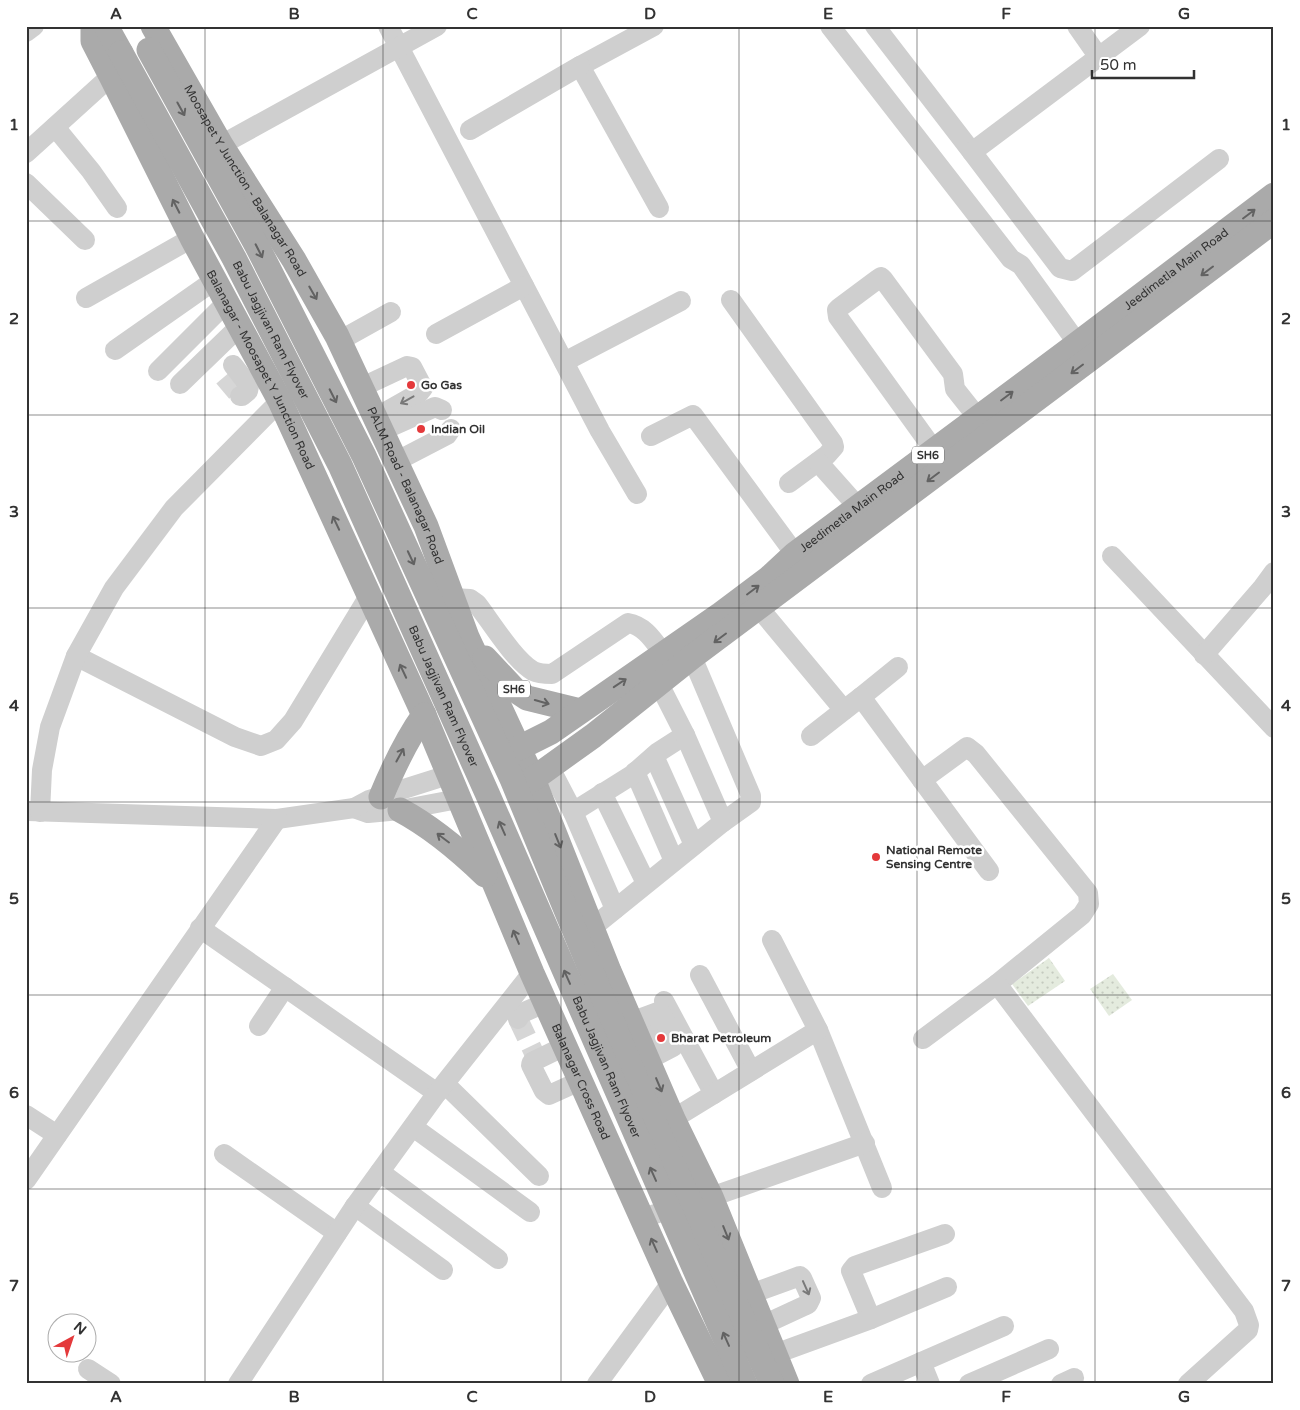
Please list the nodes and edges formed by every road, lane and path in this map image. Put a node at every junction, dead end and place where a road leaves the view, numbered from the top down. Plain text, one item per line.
1 (34, 26) edge
2 (93, 26) edge
3 (106, 26) edge
4 (136, 26) edge
5 (153, 26) edge
6 (388, 26) edge
7 (437, 26) edge
8 (654, 26) edge
9 (830, 26) edge
10 (876, 26) edge
11 (1078, 26) edge
12 (1140, 26) edge
13 (26, 32) edge
14 (399, 47) junction
15 (1098, 56) junction
16 (580, 66) junction
17 (110, 76) junction
18 (55, 127) junction
19 (470, 130) dead end
20 (227, 141) junction
21 (972, 152) junction
22 (26, 153) edge
23 (1219, 159) dead end
24 (26, 183) edge
25 (1274, 195) edge
26 (117, 208) dead end
27 (659, 208) dead end
28 (1274, 221) edge
29 (192, 238) junction
30 (85, 240) dead end
31 (215, 280) junction
32 (524, 286) junction
33 (86, 298) dead end
34 (731, 300) dead end
35 (681, 301) dead end
36 (227, 302) junction
37 (391, 312) dead end
38 (240, 326) junction
39 (436, 334) dead end
40 (338, 338) junction
41 (1073, 347) junction
42 (252, 349) junction
43 (115, 350) dead end
44 (564, 362) junction
45 (158, 371) dead end
46 (180, 384) dead end
47 (360, 388) junction
48 (240, 396) dead end
49 (280, 401) junction
50 (442, 410) dead end
51 (987, 419) junction
52 (378, 425) junction
53 (451, 429) dead end
54 (651, 436) dead end
55 (934, 450) junction
56 (394, 458) junction
57 (818, 462) junction
58 (318, 483) junction
59 (789, 483) dead end
60 (637, 494) dead end
61 (858, 507) junction
62 (426, 526) junction
63 (348, 550) junction
64 (795, 554) junction
65 (1112, 556) dead end
66 (1270, 585) edge
67 (369, 596) junction
68 (453, 598) junction
69 (759, 608) junction
70 (467, 637) junction
71 (663, 654) junction
72 (1204, 655) junction
73 (76, 656) junction
74 (692, 657) junction
75 (898, 667) dead end
76 (659, 684) junction
77 (861, 698) junction
78 (580, 710) junction
79 (844, 710) junction
80 (424, 715) junction
81 (1274, 728) edge
82 (685, 735) junction
83 (811, 736) dead end
84 (520, 748) junction
85 (654, 756) junction
86 (635, 772) junction
87 (542, 774) junction
88 (448, 775) junction
89 (922, 780) junction
90 (602, 793) junction
91 (458, 799) junction
92 (390, 803) junction
93 (33, 812) edge
94 (573, 812) junction
95 (277, 819) junction
96 (723, 822) junction
97 (694, 845) junction
98 (674, 860) junction
99 (989, 871) dead end
100 (493, 882) junction
101 (646, 883) junction
102 (615, 909) junction
103 (593, 927) junction
104 (200, 928) junction
105 (772, 940) dead end
106 (532, 973) junction
107 (700, 975) dead end
108 (997, 984) junction
109 (285, 987) junction
110 (664, 1001) dead end
111 (545, 1003) junction
112 (518, 1019) dead end
113 (259, 1026) dead end
114 (818, 1030) junction
115 (923, 1039) dead end
116 (564, 1044) junction
117 (535, 1055) dead end
118 (751, 1071) junction
119 (580, 1081) junction
120 (441, 1088) junction
121 (714, 1094) junction
122 (26, 1115) edge
123 (673, 1118) junction
124 (414, 1127) junction
125 (57, 1135) junction
126 (865, 1143) junction
127 (224, 1154) dead end
128 (380, 1172) junction
129 (539, 1176) dead end
130 (26, 1180) edge
131 (882, 1188) dead end
132 (711, 1197) junction
133 (355, 1206) junction
134 (530, 1212) dead end
135 (642, 1218) junction
136 (338, 1233) junction
137 (945, 1234) dead end
138 (498, 1259) dead end
139 (442, 1270) dead end
140 (672, 1283) junction
141 (947, 1287) dead end
142 (751, 1294) junction
143 (871, 1319) junction
144 (763, 1325) junction
145 (1004, 1326) dead end
146 (1049, 1349) dead end
147 (775, 1354) junction
148 (921, 1362) junction
149 (88, 1369) dead end
150 (244, 1382) edge
151 (111, 1384) edge
152 (597, 1384) edge
153 (720, 1384) edge
154 (745, 1384) edge
155 (772, 1384) edge
156 (787, 1384) edge
157 (872, 1384) edge
158 (930, 1384) edge
159 (968, 1384) edge
160 (1188, 1384) edge

1 - 13 street
2 - 17 main road, Balanagar - Moosapet Y Junction Road
154 -> 3 main road, Babu Jagjivan Ram Flyover, bridge
4 -> 155 main road, Babu Jagjivan Ram Flyover, bridge
5 - 20 main road, Moosapet Y Junction - Balanagar Road
6 - 14 street
7 - 14 street
8 - 16 street
9 - 41 street
10 - 21 street
11 - 15 street
12 - 15 street
14 - 20 street
14 - 32 street
15 - 21 street
16 - 19 street
16 - 27 street
17 - 18 street
29 -> 17 main road, Balanagar - Moosapet Y Junction Road
18 - 22 street
18 - 26 street
20 -> 40 main road, Moosapet Y Junction - Balanagar Road
21 - 23 street
24 - 30 street
41 -> 25 main road, Jeedimetla Main Road / SH6
28 -> 51 main road, Jeedimetla Main Road / SH6
29 - 31 main road, Balanagar - Moosapet Y Junction Road
29 - 33 street
31 - 36 main road, Balanagar - Moosapet Y Junction Road
31 - 43 street
32 - 39 street
32 - 44 street
34 - 57 street
35 - 44 street
36 - 38 main road, Balanagar - Moosapet Y Junction Road
36 - 45 street
37 - 40 street
38 - 42 main road, Balanagar - Moosapet Y Junction Road
38 - 46 street
40 - 47 main road, PALM Road - Balanagar Road
51 -> 41 main road, Jeedimetla Main Road / SH6
42 - 48 street
42 - 49 main road, Balanagar - Moosapet Y Junction Road
44 - 60 street
47 - 52 main road, PALM Road - Balanagar Road
47 -> 52 street
49 - 58 main road, Balanagar - Moosapet Y Junction Road
49 - 73 street
50 - 52 street
51 - 55 main road, Jeedimetla Main Road / SH6
51 - 55 street
51 -> 69 main road, Jeedimetla Main Road / SH6
52 - 56 main road, PALM Road - Balanagar Road
53 - 56 street
54 - 64 street
55 - 61 main road, Jeedimetla Main Road / SH6
56 - 58 main road
56 - 62 main road, PALM Road - Balanagar Road
57 - 59 street
57 - 61 street
63 -> 58 main road, Balanagar - Moosapet Y Junction Road
61 - 64 main road, Jeedimetla Main Road / SH6
62 - 63 main road
62 - 68 main road, PALM Road - Balanagar Road
63 - 67 main road, Balanagar - Moosapet Y Junction Road
71 -> 64 main road, Jeedimetla Main Road / SH6
65 - 72 street
66 - 72 street
67 - 73 street
80 -> 67 main road, Balanagar - Moosapet Y Junction Road
68 - 70 main road, PALM Road - Balanagar Road
68 - 71 street
69 -> 74 main road, Jeedimetla Main Road / SH6
69 - 79 street
70 -> 78 main road, SH6
70 - 84 main road, PALM Road - Balanagar Road
78 -> 71 main road, Jeedimetla Main Road / SH6
72 - 81 street
73 - 93 street
74 - 76 main road, Jeedimetla Main Road / SH6
74 - 96 street
75 - 77 street
76 - 82 street
76 - 87 main road, Jeedimetla Main Road / SH6
77 - 79 street
77 - 89 street
78 - 84 main road, Jeedimetla Main Road / SH6
79 - 83 street
80 - 88 main road
92 -> 80 main road
82 - 85 street
82 - 96 street
84 - 87 main road, PALM Road - Balanagar Road
85 - 86 street
85 - 97 street
86 - 90 street
86 - 98 street
87 - 94 street
87 -> 103 main road, PALM Road - Balanagar Road
88 - 91 main road, Balanagar Cross Road
88 - 92 street
89 - 99 street
89 - 108 street
90 - 94 street
90 - 101 street
91 - 92 street
91 - 100 main road, Balanagar Cross Road
92 - 95 street
100 -> 92 main road
93 - 95 street
94 - 102 street
95 - 104 street
96 - 97 street
97 - 98 street
98 - 101 street
106 -> 100 main road, Balanagar Cross Road
101 - 102 street
102 - 103 street
103 -> 123 main road
104 - 109 street
104 - 125 street
105 - 114 street
106 - 111 main road, Balanagar Cross Road
106 - 120 street
107 - 118 street
108 - 115 street
108 - 160 street
109 - 113 street
109 - 120 street
110 - 121 street
111 - 112 street
111 - 116 main road, Balanagar Cross Road
114 - 118 street
114 - 126 street
116 - 117 street
116 - 119 main road, Balanagar Cross Road
116 - 119 street
118 - 121 street
119 - 135 main road, Balanagar Cross Road
120 - 124 street
120 - 129 street
121 - 123 street
122 - 125 street
123 - 132 main road
124 - 128 street
124 - 134 street
125 - 130 street
126 - 131 street
126 - 132 street
127 - 136 street
128 - 133 street
128 - 138 street
132 - 135 street
132 -> 142 main road
133 - 136 street
133 - 139 street
140 -> 135 main road, Balanagar Cross Road
136 - 150 street
137 - 143 street
140 - 152 street
140 - 153 main road, Balanagar Cross Road
141 - 143 street
142 - 144 main road
142 -> 144 street
143 - 147 street
144 - 147 main road
145 - 148 street
146 - 159 street
147 - 156 main road
148 - 157 street
148 - 158 street
149 - 151 street

